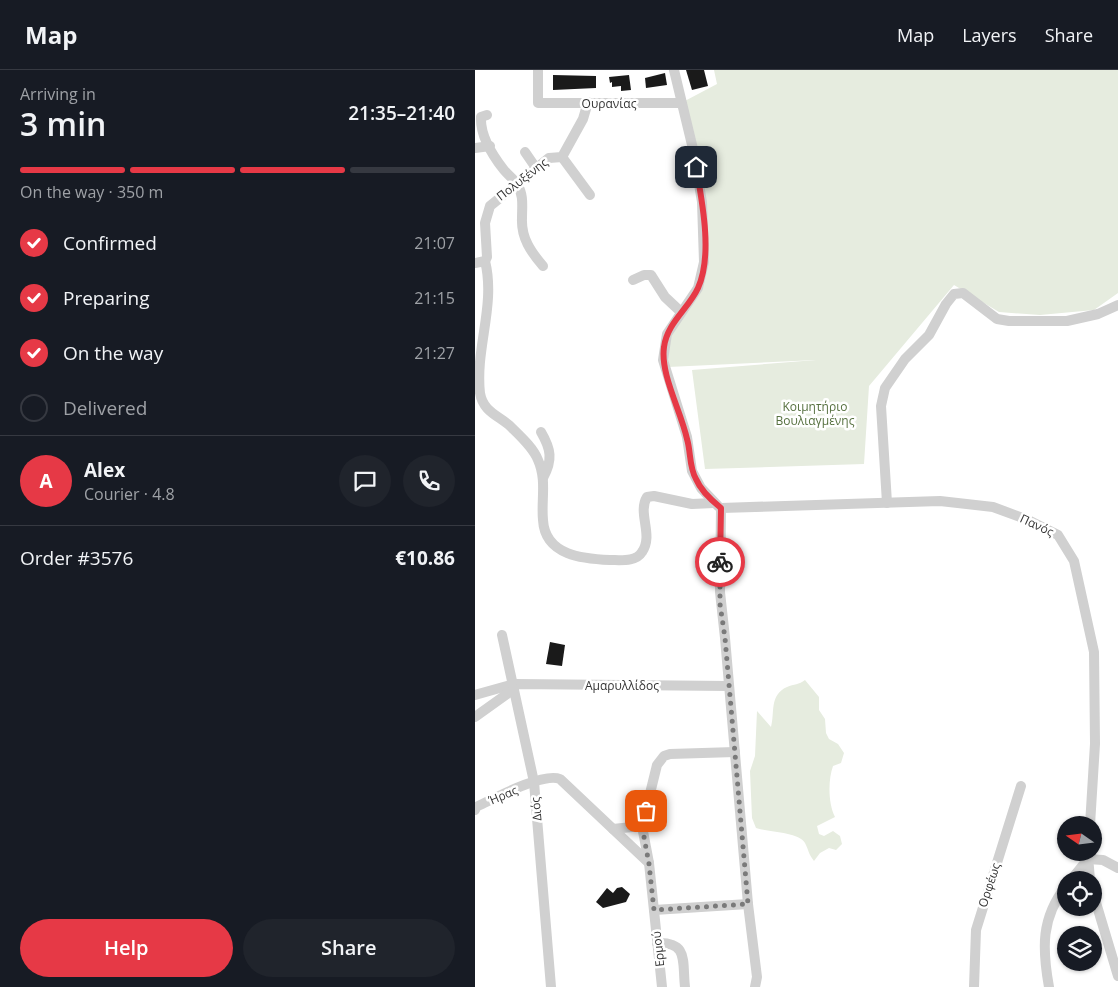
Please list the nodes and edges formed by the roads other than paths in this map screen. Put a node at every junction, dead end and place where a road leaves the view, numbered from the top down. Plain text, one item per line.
1 (537, 70) edge
2 (673, 70) edge
3 (588, 102) junction
4 (681, 103) junction
5 (487, 115) dead end
6 (490, 146) junction
7 (475, 148) edge
8 (525, 152) dead end
9 (562, 157) junction
10 (536, 168) junction
11 (518, 185) junction
12 (590, 195) dead end
13 (480, 262) edge
14 (543, 266) dead end
15 (633, 280) dead end
16 (1118, 305) edge
17 (681, 312) junction
18 (541, 432) dead end
19 (543, 478) junction
20 (887, 503) junction
21 (718, 505) junction
22 (502, 635) dead end
23 (729, 686) junction
24 (514, 687) junction
25 (475, 695) edge
26 (475, 717) edge
27 (735, 752) junction
28 (534, 782) junction
29 (1021, 786) dead end
30 (475, 810) edge
31 (1091, 816) edge
32 (642, 826) junction
33 (613, 829) junction
34 (1103, 860) edge
35 (649, 864) junction
36 (1118, 868) edge
37 (1057, 897) edge
38 (748, 904) junction
39 (654, 910) junction
40 (1100, 916) edge
41 (657, 942) junction
42 (1118, 976) edge
43 (551, 987) edge
44 (663, 987) edge
45 (685, 987) edge
46 (755, 987) edge
47 (974, 987) edge
48 (1049, 987) edge

1 - 3 street, Ουρανίας
2 - 4 street
3 - 4 street, Ουρανίας
3 - 9 street, Πολυξένης
4 - 17 street
5 - 6 street
6 - 7 street
6 - 11 street
8 - 10 street
9 - 10 street, Πολυξένης
9 - 12 street
10 - 11 street, Πολυξένης
11 - 13 street, Πολυξένης
11 - 14 street
13 - 19 street, Πολυξένης
15 - 17 street
16 - 20 street
17 - 21 street
18 - 19 street
19 - 21 street, Πανός
20 - 21 street, Πανός
20 - 31 street, Πανός
21 - 23 street
22 - 24 street, Διός
23 - 24 street, Αμαρυλλίδος
23 - 27 street
24 - 25 street, Αμαρυλλίδος
24 - 26 street
24 - 28 street, Διός
27 - 32 street
27 - 38 street
28 - 30 street, Ήρας
28 - 33 street, Ήρας
28 - 43 street, Διός
29 - 47 street, Ορφέως
32 - 33 street
32 - 35 street, Ερμού
33 - 35 street, Ήρας
34 - 36 street
35 - 39 street, Ερμού
37 - 48 street
38 - 39 street
38 - 46 street
39 - 41 street, Ερμού
40 - 42 street
41 - 44 street, Ερμού
41 - 45 street

